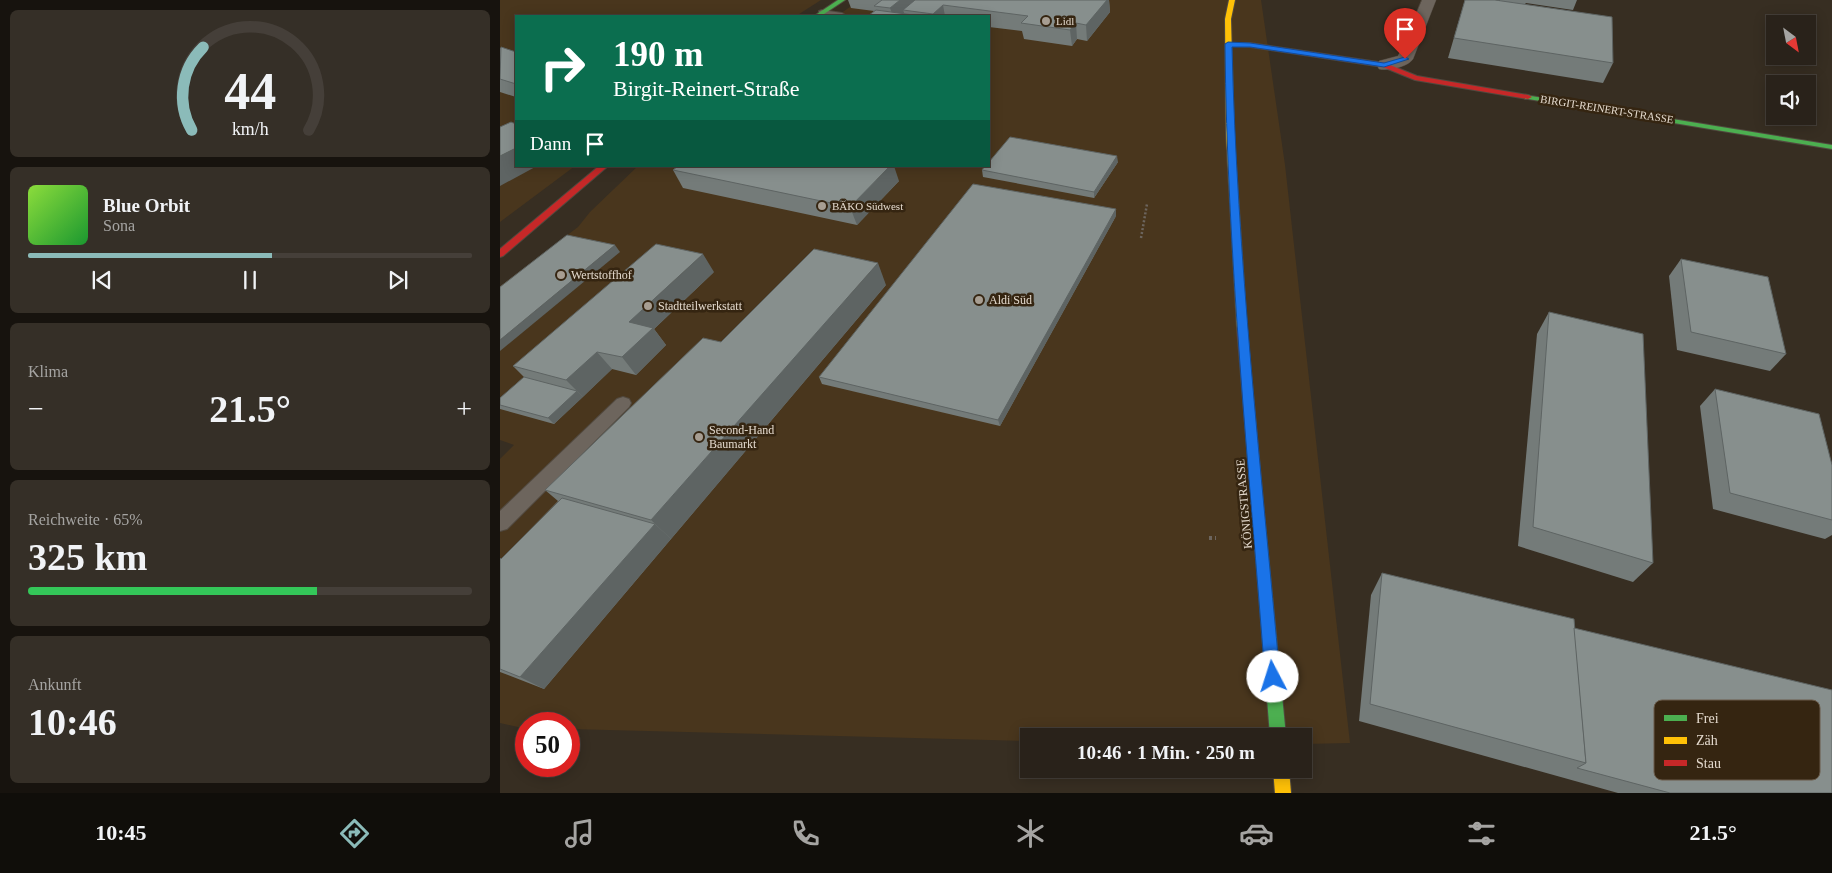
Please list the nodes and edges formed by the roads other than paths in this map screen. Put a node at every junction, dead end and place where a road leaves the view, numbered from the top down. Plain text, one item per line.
1 (842, 0) edge
2 (1232, 0) edge
3 (1429, 0) edge
4 (820, 15) edge
5 (1228, 44) junction
6 (1384, 65) junction
7 (1832, 147) edge
8 (603, 167) edge
9 (500, 254) edge
10 (624, 404) dead end
11 (500, 523) edge
12 (1277, 728) edge
13 (1282, 778) edge
14 (1283, 793) edge

1 - 4 main road
2 - 5 main road, KÖNIGSTRASSE
3 - 6 street
5 - 6 main road, BIRGIT-REINERT-STRASSE
5 - 12 main road, KÖNIGSTRASSE
6 - 7 main road, BIRGIT-REINERT-STRASSE
8 - 9 main road
10 - 11 lane
13 - 14 main road

